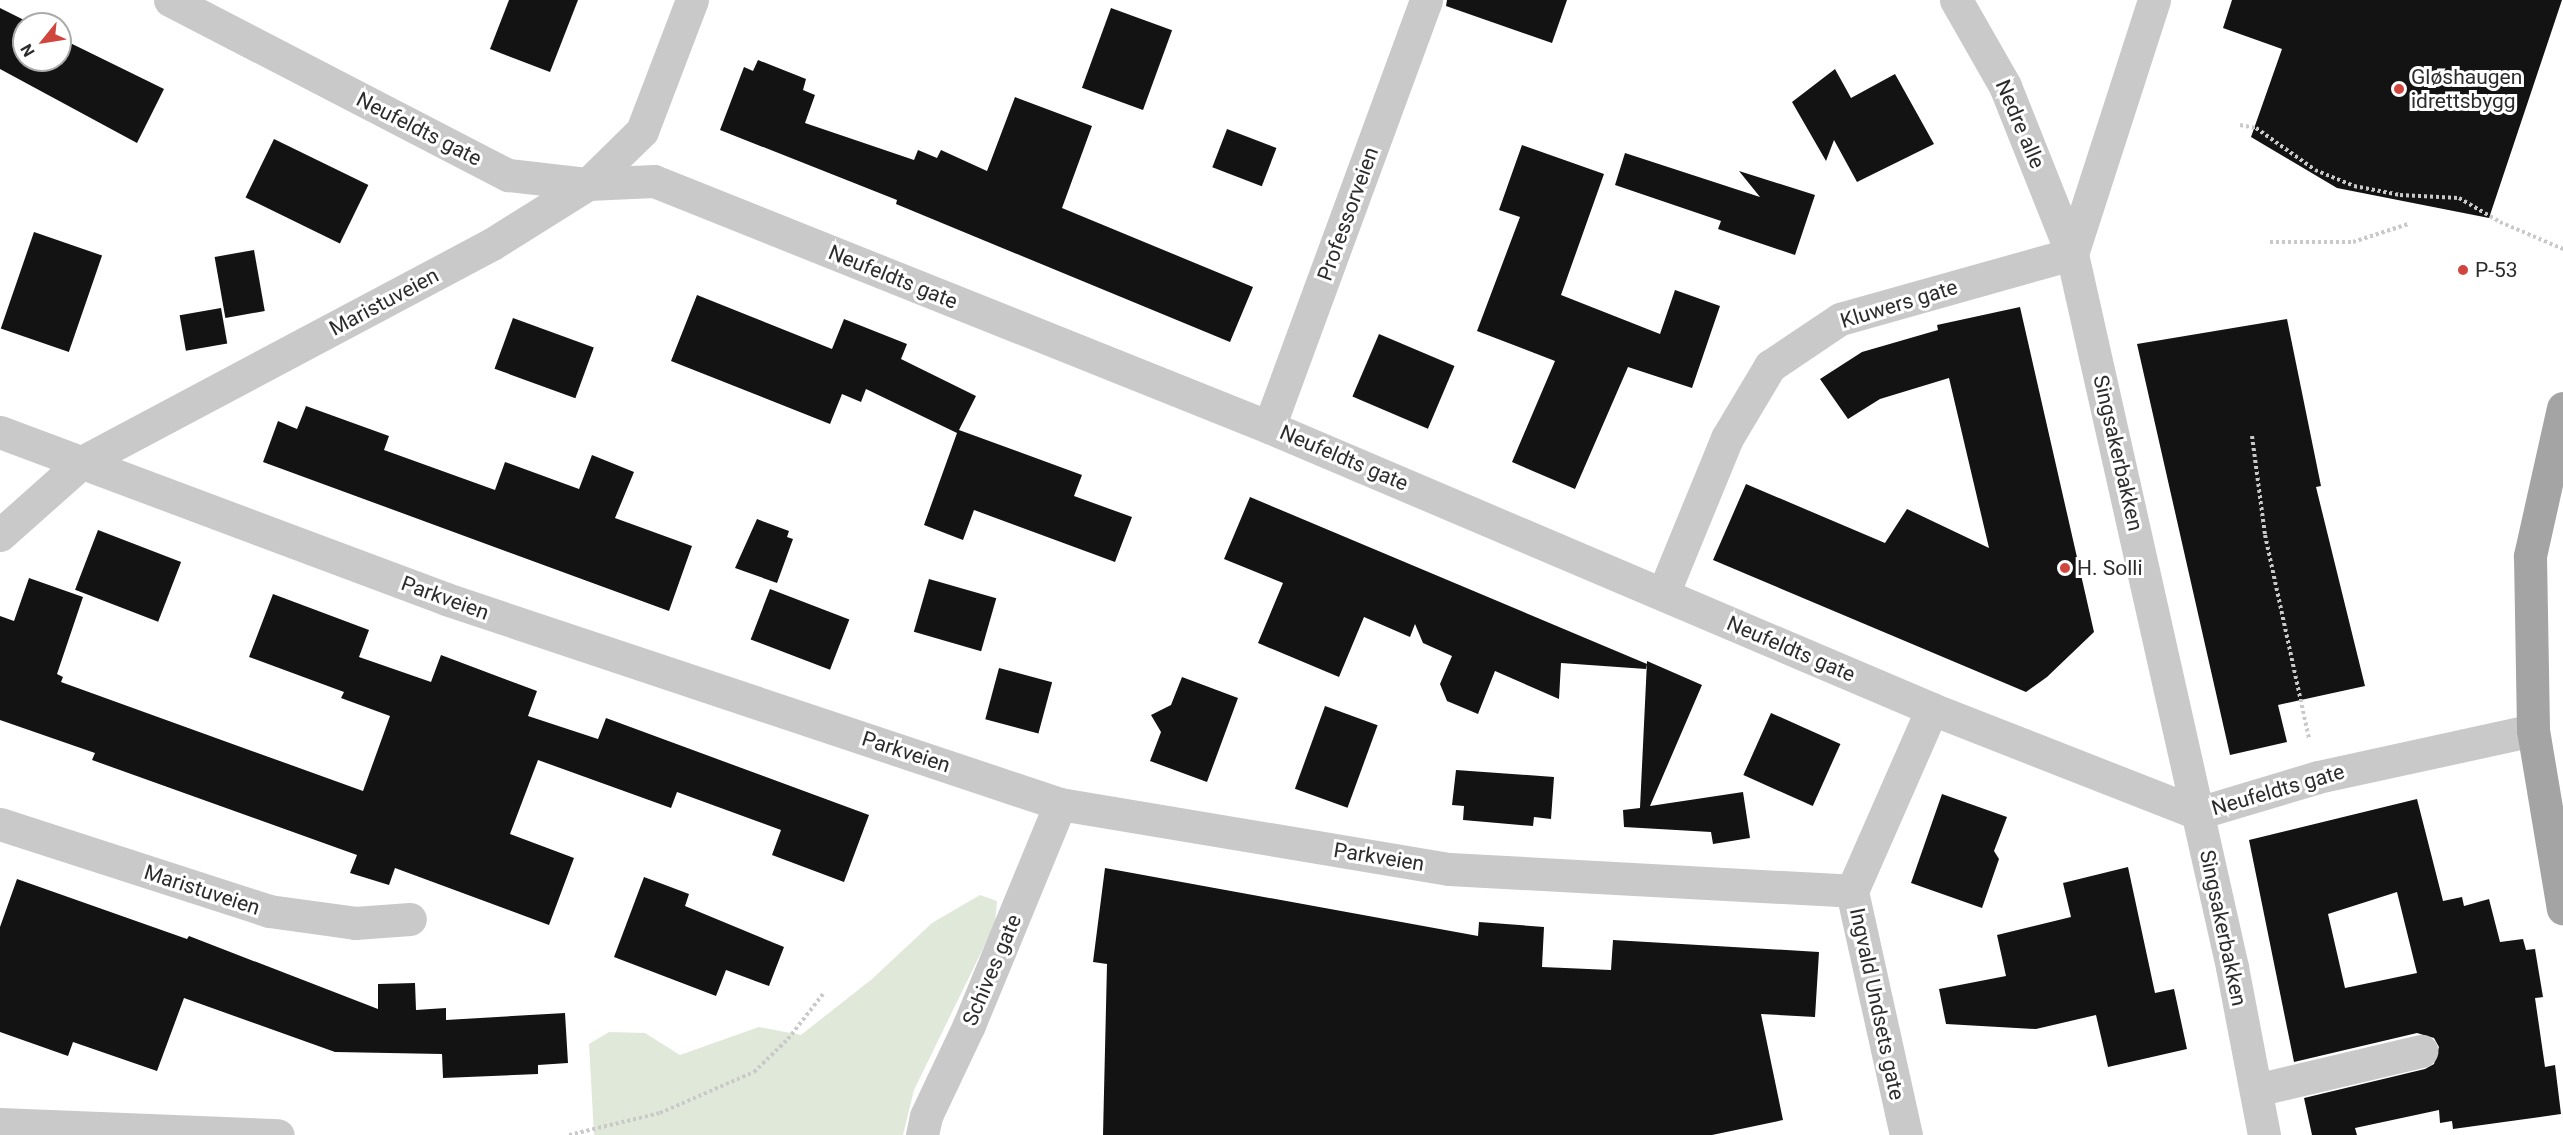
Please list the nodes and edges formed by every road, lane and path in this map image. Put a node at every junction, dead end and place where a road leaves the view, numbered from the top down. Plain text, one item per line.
1 (170, 0) edge
2 (692, 0) edge
3 (1426, 0) edge
4 (1956, 0) edge
5 (2154, 0) edge
6 (2240, 125) dead end
7 (588, 184) junction
8 (2408, 224) dead end
9 (2270, 242) dead end
10 (2563, 249) edge
11 (2072, 254) junction
12 (2563, 408) edge
13 (1269, 427) junction
14 (0, 432) edge
15 (2252, 436) dead end
16 (82, 462) junction
17 (0, 535) edge
18 (1663, 594) junction
19 (1932, 709) junction
20 (2533, 730) junction
21 (2318, 777) junction
22 (1060, 804) junction
23 (2198, 813) junction
24 (0, 824) edge
25 (1852, 891) junction
26 (2563, 909) edge
27 (410, 919) dead end
28 (823, 994) dead end
29 (2421, 1051) dead end
30 (2256, 1090) junction
31 (0, 1124) edge
32 (42, 1130) edge
33 (187, 1133) edge
34 (278, 1135) edge
35 (569, 1135) edge
36 (922, 1135) edge
37 (1906, 1135) edge
38 (2264, 1135) edge

1 - 7 street, Neufeldts gate
2 - 7 street, Maristuveien
3 - 13 street, Professorveien
4 - 11 street, Nedre alle
5 - 11 street
6 - 10 path
7 - 13 street, Neufeldts gate
7 - 16 street, Maristuveien
8 - 9 path
11 - 18 street, Kluwers gate
11 - 23 street, Singsakerbakken
12 - 20 main road
13 - 18 street, Neufeldts gate
14 - 16 street, Parkveien
15 - 21 path
16 - 17 street, Maristuveien
16 - 22 street, Parkveien
18 - 19 street, Neufeldts gate
19 - 23 street, Neufeldts gate
19 - 25 street, Ingvald Undsets gate
20 - 21 street, Neufeldts gate
20 - 26 main road
21 - 23 street, Neufeldts gate
22 - 25 street, Parkveien
22 - 36 street, Schives gate
23 - 30 street, Singsakerbakken
24 - 27 street, Maristuveien
25 - 37 street, Ingvald Undsets gate
28 - 35 path
29 - 30 street
30 - 38 street, Singsakerbakken
31 - 32 street
32 - 33 street
33 - 34 street

